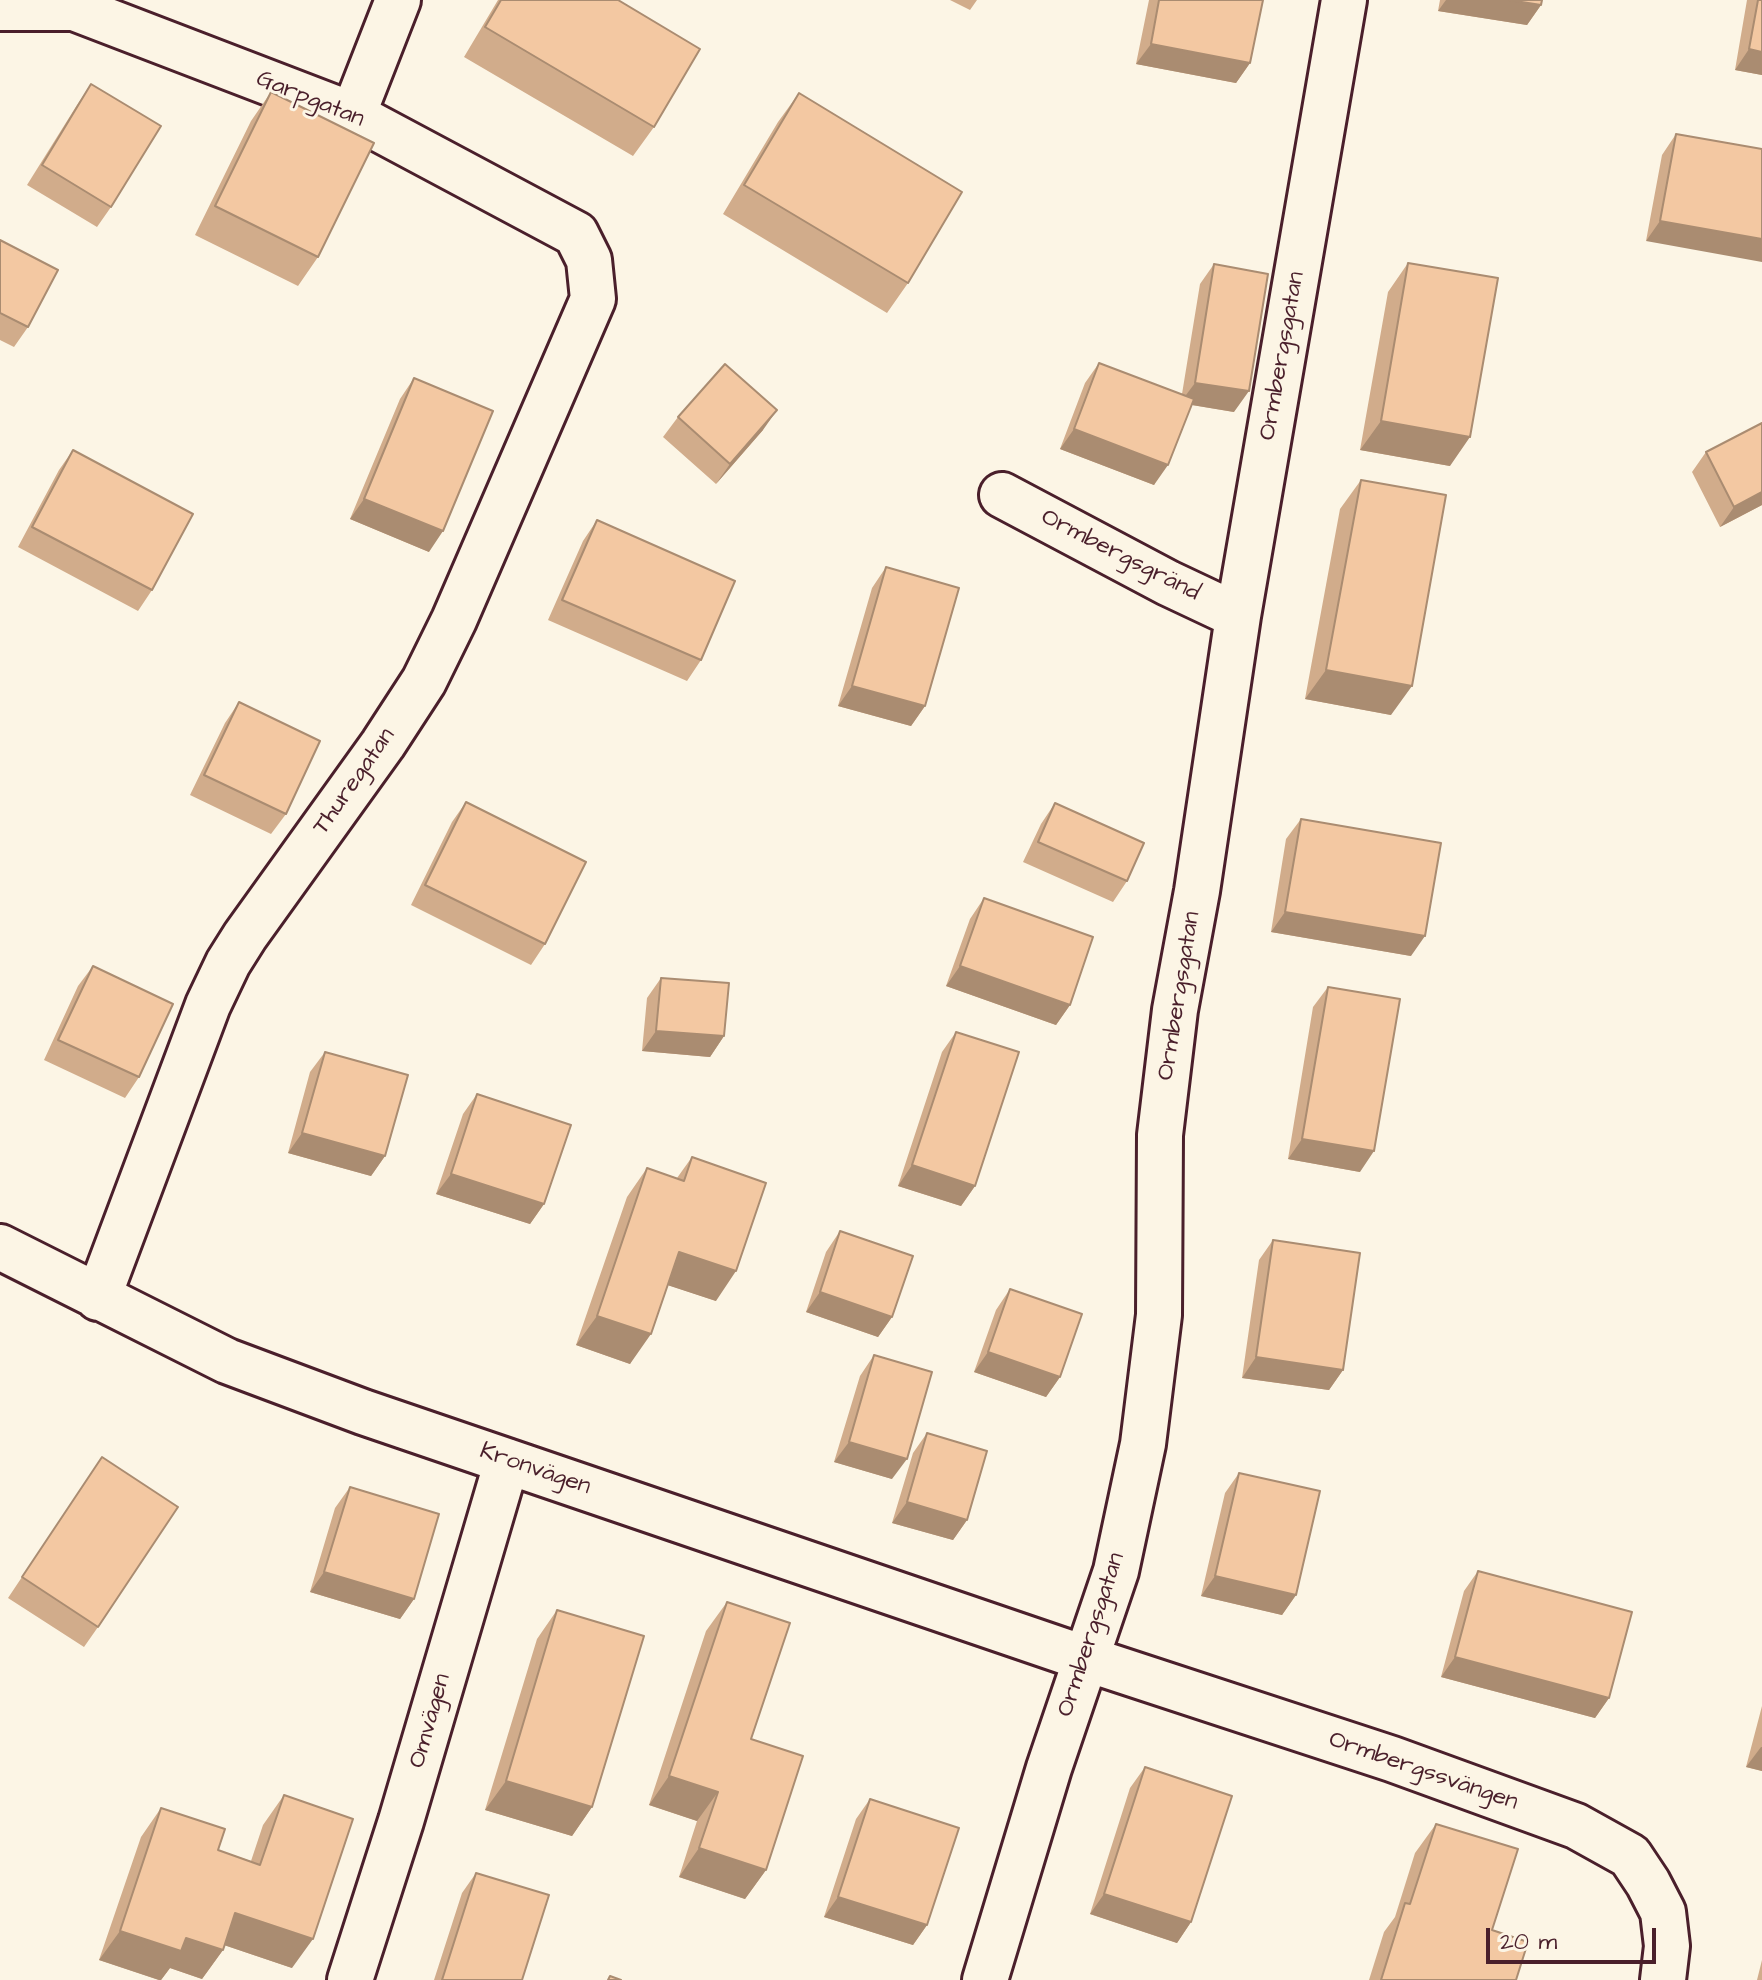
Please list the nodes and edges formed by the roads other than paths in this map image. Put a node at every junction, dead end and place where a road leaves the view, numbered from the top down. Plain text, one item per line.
1 (398, 0) edge
2 (1344, 0) edge
3 (0, 8) edge
4 (353, 115) junction
5 (589, 260) joint
6 (1002, 495) dead end
7 (1238, 616) junction
8 (0, 1247) edge
9 (98, 1298) junction
10 (507, 1461) junction
11 (1084, 1658) junction
12 (350, 1980) edge
13 (985, 1980) edge
14 (1663, 1980) edge

1 - 4 street
2 - 7 street, Ormbergsgatan
3 - 4 street, Garpgatan
4 - 5 street, Garpgatan
5 - 9 street, Thuregatan
6 - 7 street, Ormbergsgränd
7 - 11 street, Ormbergsgatan
8 - 9 street, Kronvägen
9 - 10 street, Kronvägen
10 - 11 street, Kronvägen
10 - 12 street, Omvägen
11 - 13 street, Ormbergsgatan
11 - 14 street, Ormbergssvängen

